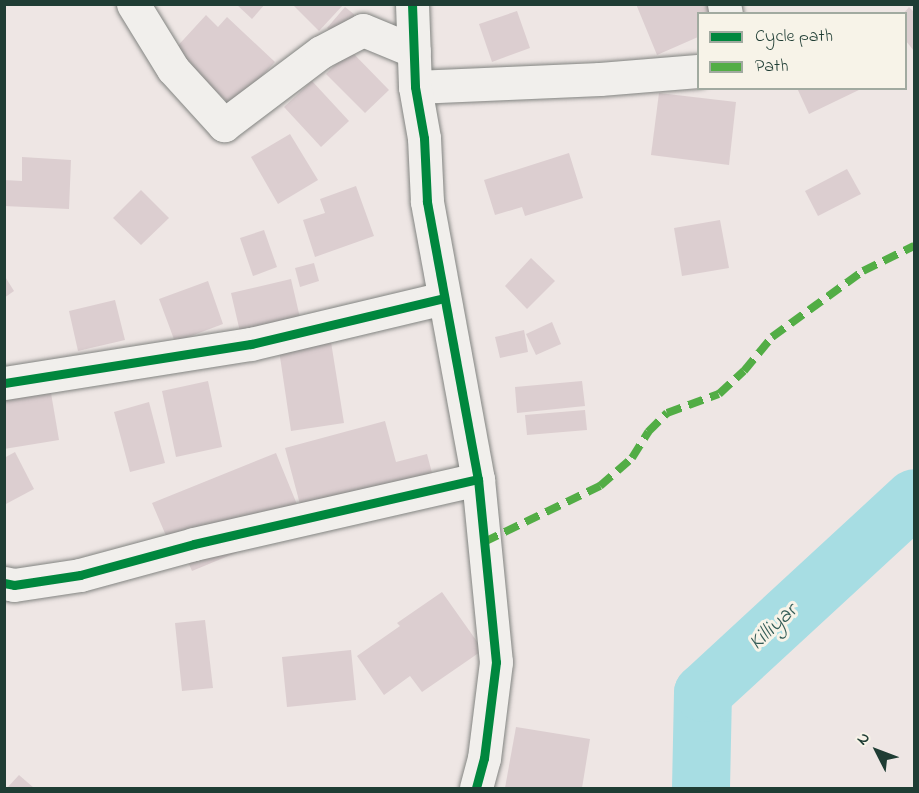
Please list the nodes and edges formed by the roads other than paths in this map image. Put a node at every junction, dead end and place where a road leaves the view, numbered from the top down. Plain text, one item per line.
1 (133, 4) edge
2 (412, 4) edge
3 (414, 51) junction
4 (697, 71) edge
5 (415, 87) junction
6 (444, 298) junction
7 (4, 383) edge
8 (477, 479) junction
9 (4, 583) edge
10 (476, 789) edge

1 - 3 street
2 - 3 street
3 - 5 street
4 - 5 street
5 - 6 street
6 - 7 street
6 - 8 street
8 - 9 street
8 - 10 street

